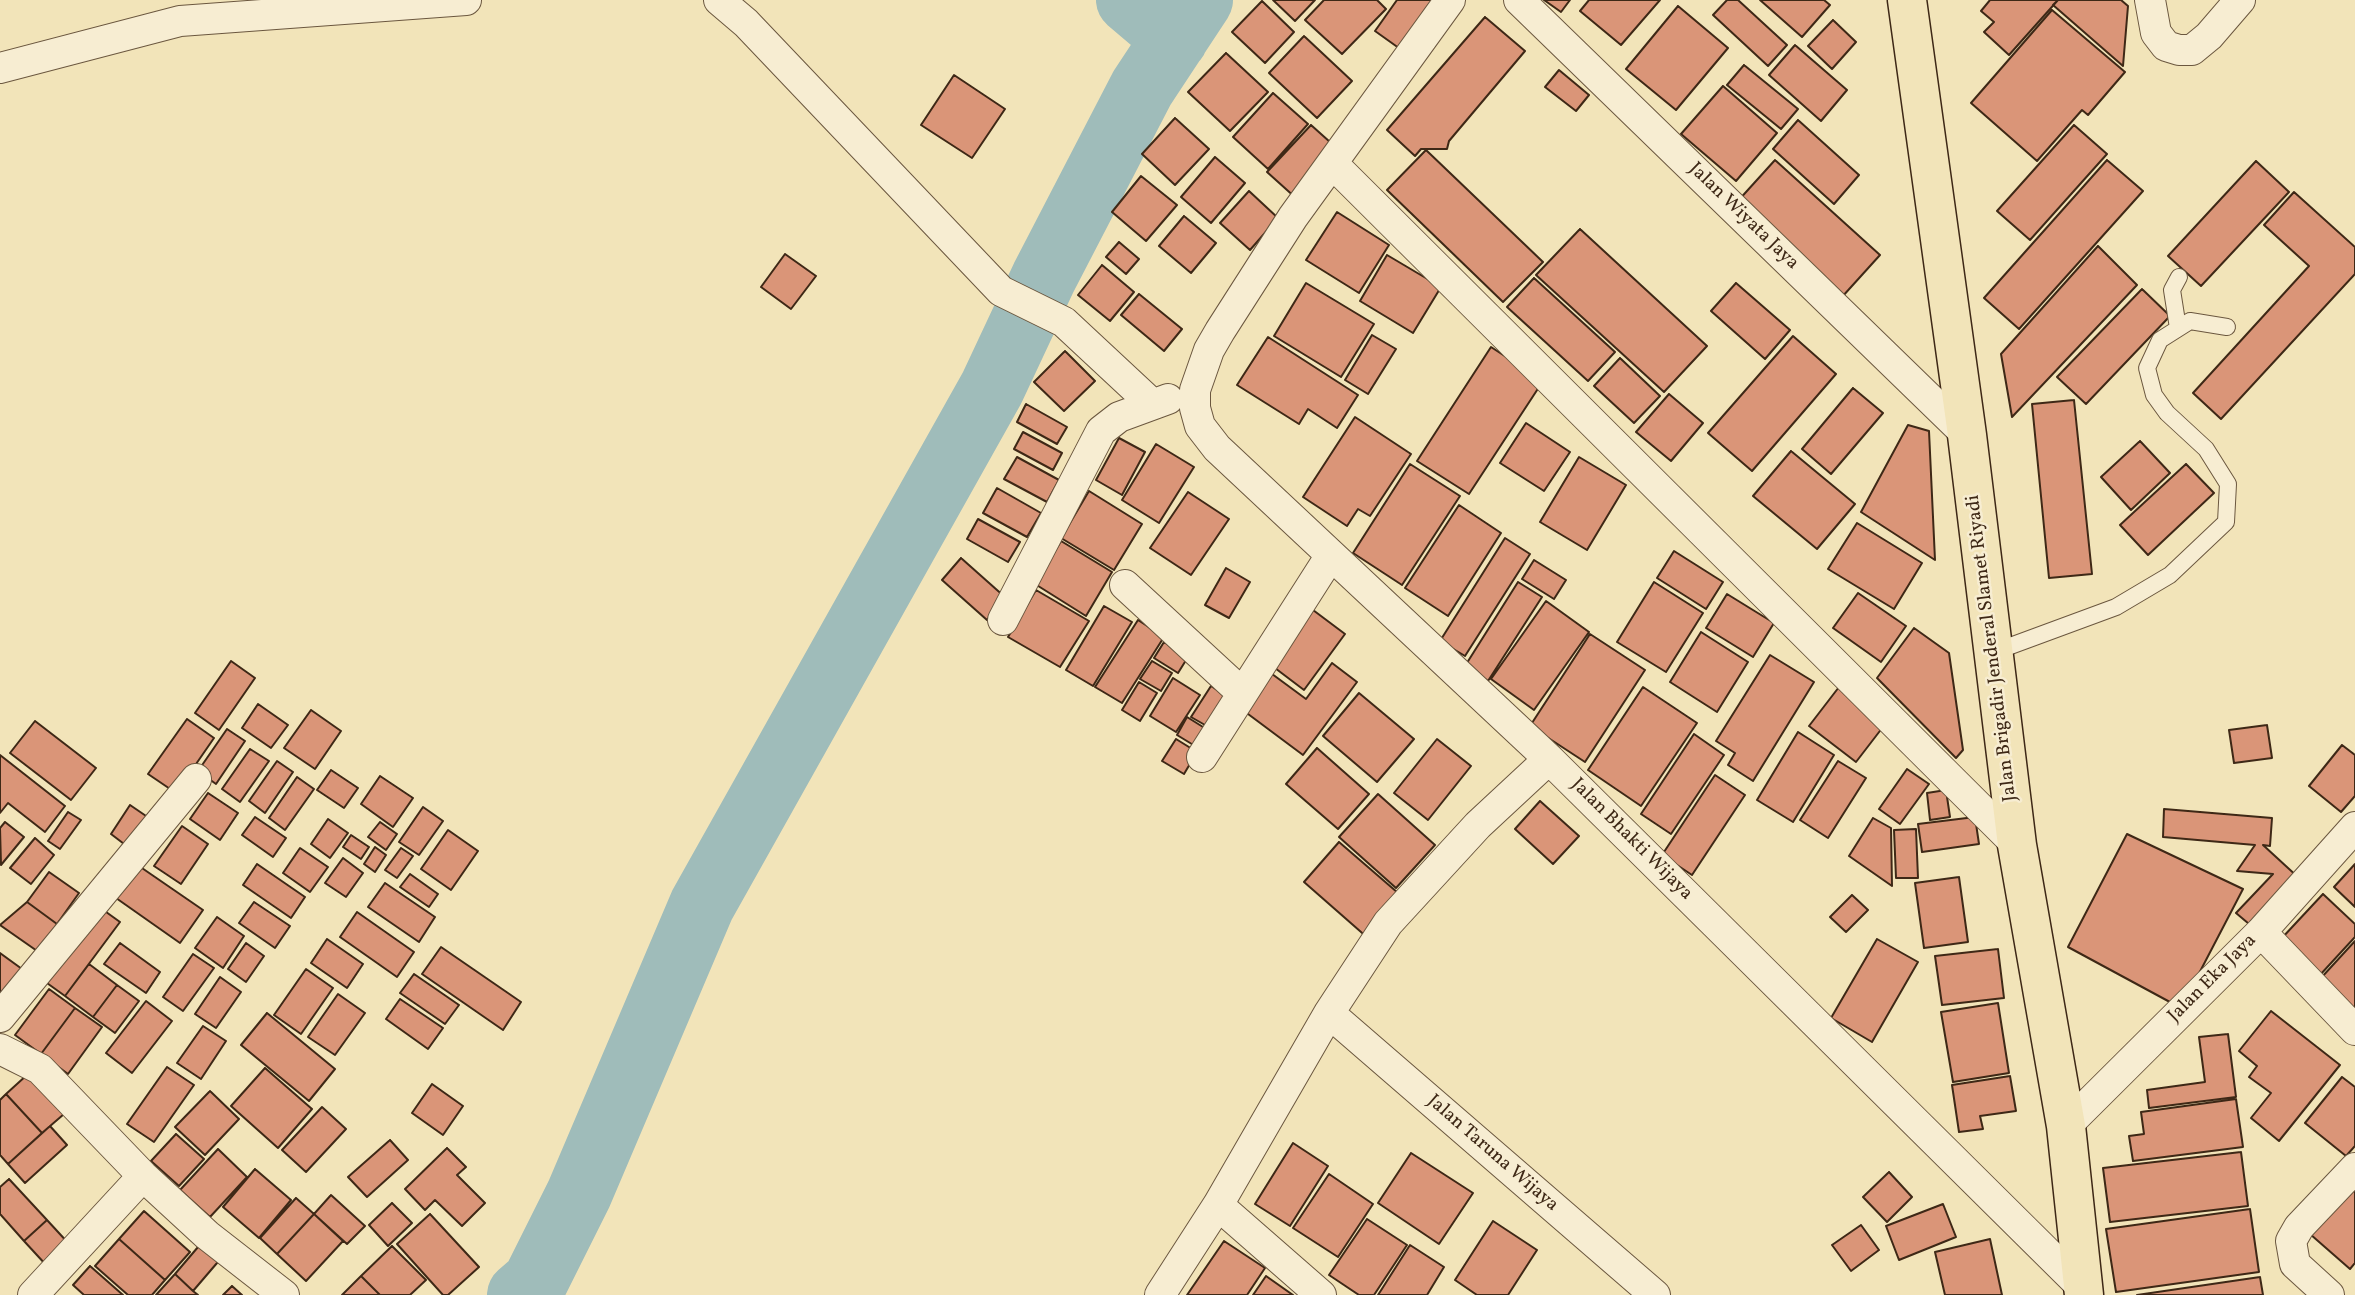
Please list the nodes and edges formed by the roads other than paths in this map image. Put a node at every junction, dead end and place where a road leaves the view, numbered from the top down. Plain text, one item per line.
1 (466, 0) edge
2 (719, 0) edge
3 (1450, 0) edge
4 (1519, 0) edge
5 (1907, 0) edge
6 (2150, 0) edge
7 (2240, 0) edge
8 (181, 10) edge
9 (0, 68) edge
10 (1332, 164) junction
11 (2179, 276) dead end
12 (2227, 327) dead end
13 (2178, 328) junction
14 (1195, 390) junction
15 (1152, 404) junction
16 (1967, 435) junction
17 (1331, 555) junction
18 (1125, 585) dead end
19 (1003, 620) dead end
20 (1994, 652) junction
21 (1241, 693) junction
22 (1202, 757) dead end
23 (1549, 760) junction
24 (197, 779) dead end
25 (2355, 827) edge
26 (2017, 845) junction
27 (2261, 932) junction
28 (1329, 1013) junction
29 (0, 1017) edge
30 (2355, 1030) edge
31 (0, 1049) edge
32 (2066, 1126) junction
33 (2355, 1168) edge
34 (144, 1176) junction
35 (1218, 1205) junction
36 (2083, 1291) edge
37 (33, 1295) edge
38 (284, 1295) edge
39 (1160, 1295) edge
40 (1321, 1295) edge
41 (1655, 1295) edge
42 (2329, 1295) edge

1 - 8 street
2 - 15 street
3 - 10 street
4 - 16 street, Jalan Wiyata Jaya
5 - 16 main road, Jalan Brigadir Jenderal Slamet Riyadi
6 - 7 street
8 - 9 street
10 - 14 street
10 - 26 street
11 - 13 lane
12 - 13 lane
13 - 20 lane
14 - 15 street
14 - 17 street, Jalan Bhakti Wijaya
15 - 19 street
16 - 20 main road, Jalan Brigadir Jenderal Slamet Riyadi
17 - 21 street
17 - 23 street, Jalan Bhakti Wijaya
18 - 21 street
20 - 26 main road, Jalan Brigadir Jenderal Slamet Riyadi
21 - 22 street
23 - 28 street
23 - 36 street, Jalan Bhakti Wijaya
24 - 29 street
25 - 27 street, Jalan Eka Jaya
26 - 32 main road, Jalan Brigadir Jenderal Slamet Riyadi
27 - 30 street
27 - 32 street, Jalan Eka Jaya
28 - 35 street
28 - 41 street, Jalan Taruna Wijaya
31 - 34 street
32 - 36 main road, Jalan Brigadir Jenderal Slamet Riyadi
33 - 42 street
34 - 37 street
34 - 38 street
35 - 39 street
35 - 40 street

